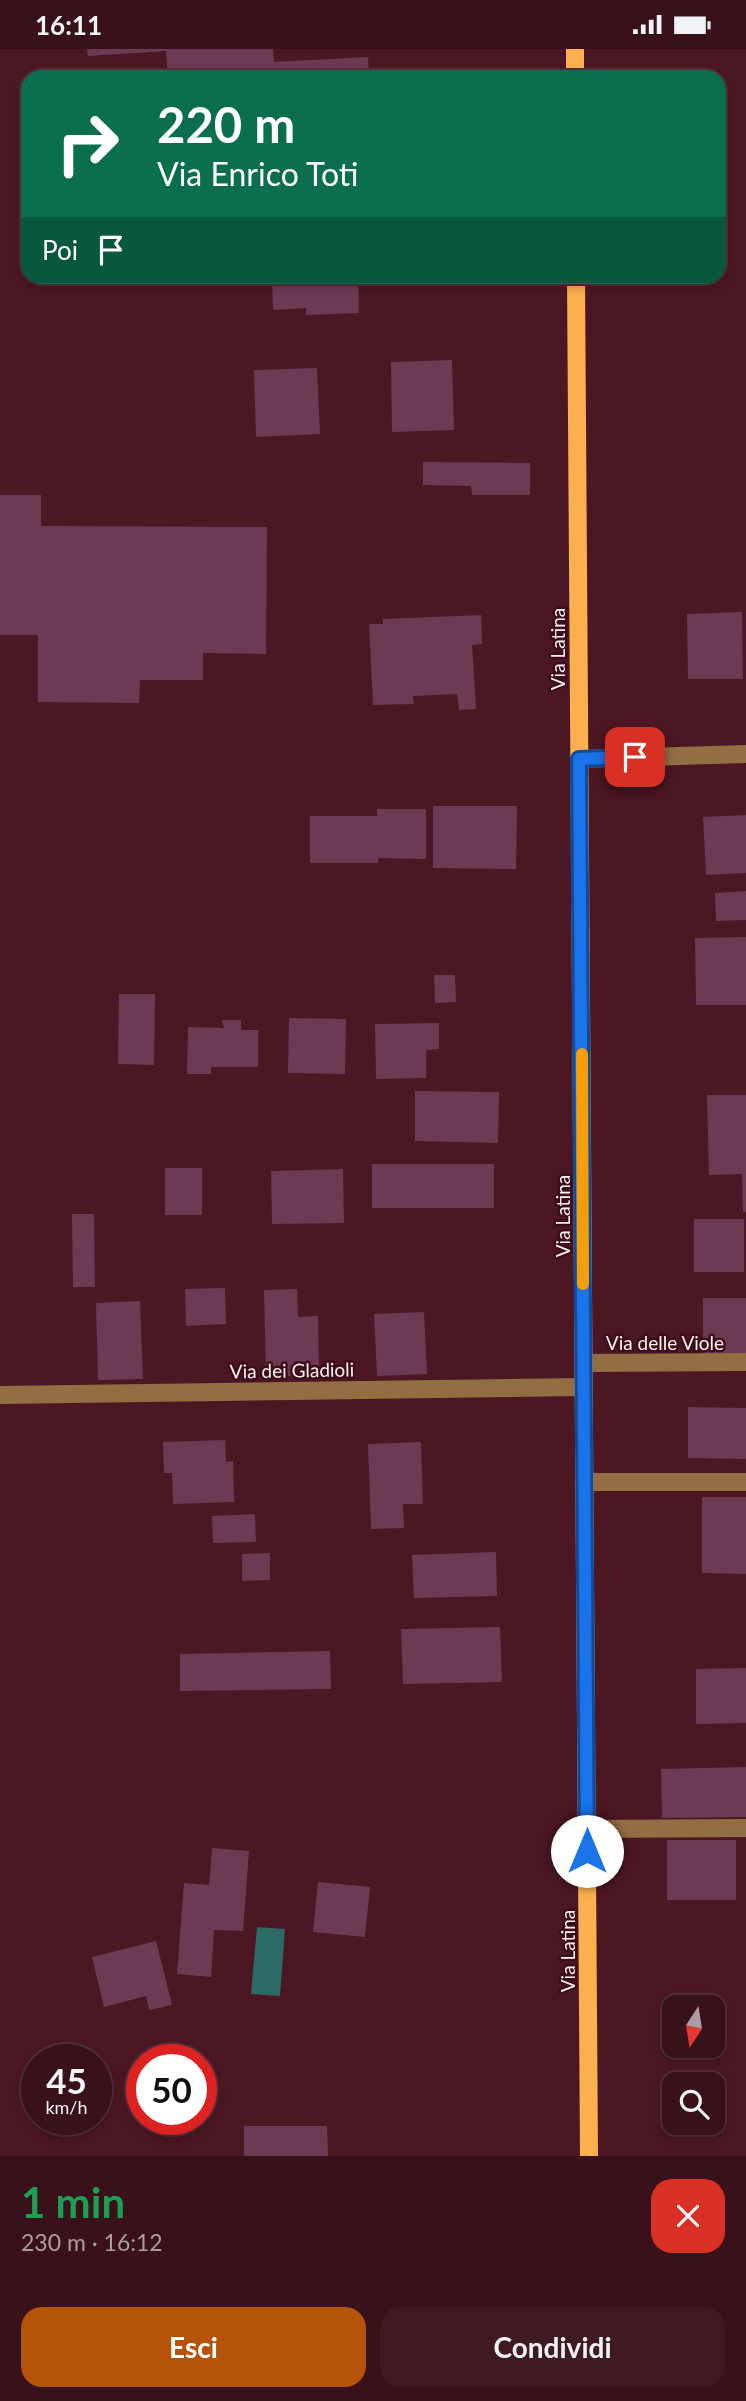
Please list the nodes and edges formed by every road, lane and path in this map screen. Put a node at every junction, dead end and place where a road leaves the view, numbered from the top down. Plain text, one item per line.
1 (575, 49) edge
2 (575, 70) edge
3 (576, 284) edge
4 (746, 754) edge
5 (579, 759) junction
6 (746, 1362) edge
7 (583, 1363) junction
8 (584, 1387) junction
9 (0, 1395) edge
10 (584, 1482) junction
11 (746, 1482) edge
12 (746, 1828) edge
13 (587, 1829) junction
14 (589, 2156) edge

1 - 2 main road
3 - 5 main road, Via Latina
4 - 5 street
5 - 7 main road, Via Latina
6 - 7 street, Via delle Viole
7 - 8 main road, Via Latina
8 - 9 street, Via dei Gladioli
8 - 10 main road, Via Latina
10 - 11 street
10 - 13 main road, Via Latina
12 - 13 street
13 - 14 main road, Via Latina

